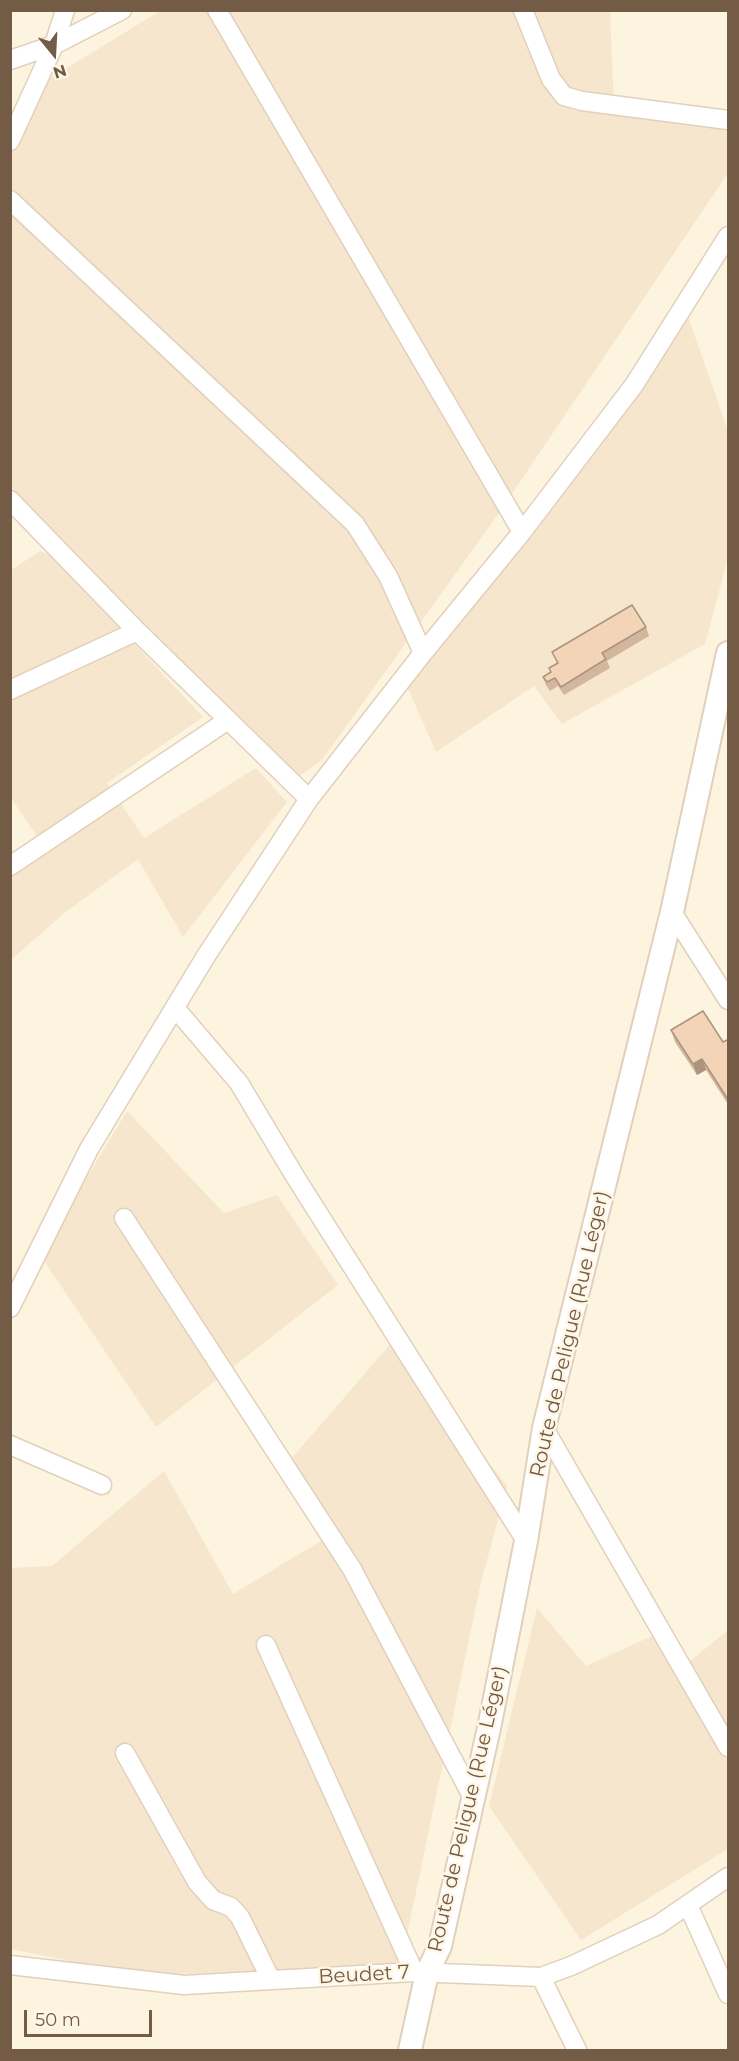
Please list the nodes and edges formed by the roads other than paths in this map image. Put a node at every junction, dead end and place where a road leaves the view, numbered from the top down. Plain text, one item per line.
1 (65, 10) edge
2 (122, 10) edge
3 (217, 10) edge
4 (523, 10) edge
5 (54, 45) junction
6 (10, 60) edge
7 (729, 120) edge
8 (10, 141) edge
9 (10, 200) edge
10 (729, 236) edge
11 (10, 500) edge
12 (522, 532) junction
13 (137, 631) junction
14 (423, 653) junction
15 (729, 653) edge
16 (10, 690) edge
17 (228, 720) junction
18 (309, 799) junction
19 (10, 866) edge
20 (672, 912) junction
21 (729, 1000) edge
22 (176, 1009) junction
23 (124, 1218) dead end
24 (10, 1308) edge
25 (544, 1428) junction
26 (10, 1445) edge
27 (102, 1485) dead end
28 (526, 1541) junction
29 (266, 1644) dead end
30 (729, 1747) edge
31 (125, 1753) dead end
32 (473, 1798) junction
33 (729, 1877) edge
34 (688, 1905) junction
35 (10, 1965) edge
36 (420, 1972) junction
37 (542, 1977) junction
38 (271, 1980) junction
39 (729, 1994) edge
40 (410, 2050) edge
41 (577, 2050) edge

1 - 5 street
2 - 5 street
3 - 12 street
4 - 7 street
5 - 6 street
5 - 8 street
9 - 14 street
10 - 12 street
11 - 13 street
12 - 14 street
13 - 16 street
13 - 17 street
14 - 18 street
15 - 20 street, Route de Peligue (Rue Léger)
17 - 18 street
17 - 19 street
18 - 22 street
20 - 21 street
20 - 25 street, Route de Peligue (Rue Léger)
22 - 24 street
22 - 28 street
23 - 32 street
25 - 28 street, Route de Peligue (Rue Léger)
25 - 30 street
26 - 27 street
28 - 32 street, Route de Peligue (Rue Léger)
29 - 36 street
31 - 38 street
32 - 36 street, Route de Peligue (Rue Léger)
33 - 34 street, Beudet 7
34 - 37 street, Beudet 7
34 - 39 street
35 - 38 street, Beudet 7
36 - 37 street, Beudet 7
36 - 38 street, Beudet 7
36 - 40 street, Route de Peligue (Rue Léger)
37 - 41 street

